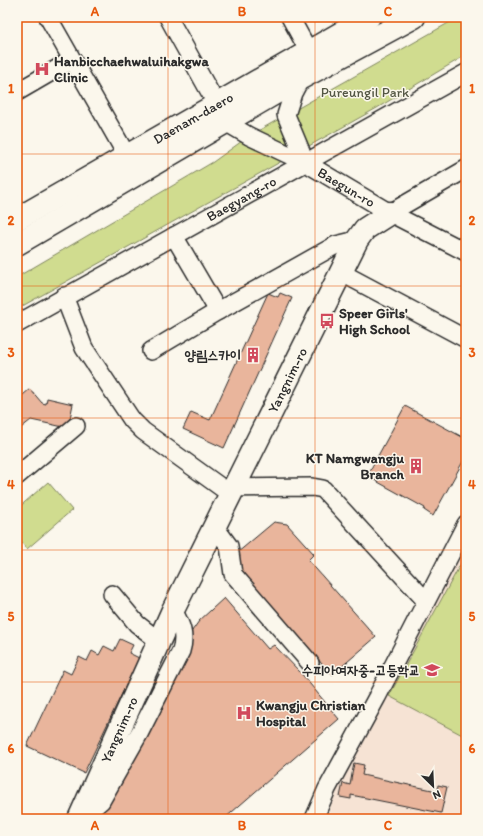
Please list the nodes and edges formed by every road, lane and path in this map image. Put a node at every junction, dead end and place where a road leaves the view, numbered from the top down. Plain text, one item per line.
1 (48, 17) edge
2 (168, 17) edge
3 (290, 17) edge
4 (369, 17) edge
5 (414, 17) edge
6 (308, 50) junction
7 (72, 60) junction
8 (466, 73) edge
9 (300, 78) junction
10 (17, 92) edge
11 (222, 114) junction
12 (127, 156) junction
13 (306, 163) junction
14 (466, 169) edge
15 (390, 213) junction
16 (17, 220) edge
17 (174, 236) junction
18 (357, 240) junction
19 (17, 244) edge
20 (466, 252) edge
21 (342, 273) junction
22 (64, 296) junction
23 (218, 310) junction
24 (17, 324) edge
25 (466, 339) edge
26 (151, 351) dead end
27 (76, 426) dead end
28 (17, 476) edge
29 (234, 488) junction
30 (466, 524) edge
31 (215, 527) junction
32 (462, 541) edge
33 (112, 594) dead end
34 (426, 601) junction
35 (173, 610) junction
36 (159, 641) junction
37 (310, 663) dead end
38 (80, 816) edge
39 (314, 819) edge

1 - 7 street
2 - 11 street
3 - 6 street
4 - 6 main road, Daenam-daero
5 - 9 main road, Daenam-daero
6 - 11 main road, Daenam-daero
7 - 10 street
7 - 12 street
8 - 13 street, Baegyang-ro
9 - 11 main road, Daenam-daero
9 - 13 street
11 - 12 main road, Daenam-daero
11 - 13 street, Baegun-ro
11 - 19 main road, Daenam-daero
12 - 16 main road, Daenam-daero
13 - 15 street, Baegun-ro
13 - 17 street, Baegyang-ro
14 - 15 street
15 - 18 main road, Yangnim-ro
15 - 20 street, Baegun-ro
17 - 22 street, Baegyang-ro
17 - 23 street
18 - 21 main road, Yangnim-ro
18 - 23 street
21 - 25 street
21 - 29 main road, Yangnim-ro
22 - 24 street, Baegyang-ro
22 - 29 street
23 - 26 street
27 - 28 street
29 - 31 main road, Yangnim-ro
29 - 34 street
30 - 32 street
31 - 35 main road, Yangnim-ro
31 - 37 street
32 - 34 street
33 - 36 street
34 - 39 street
35 - 36 main road, Yangnim-ro
35 - 38 street
36 - 38 main road, Yangnim-ro

